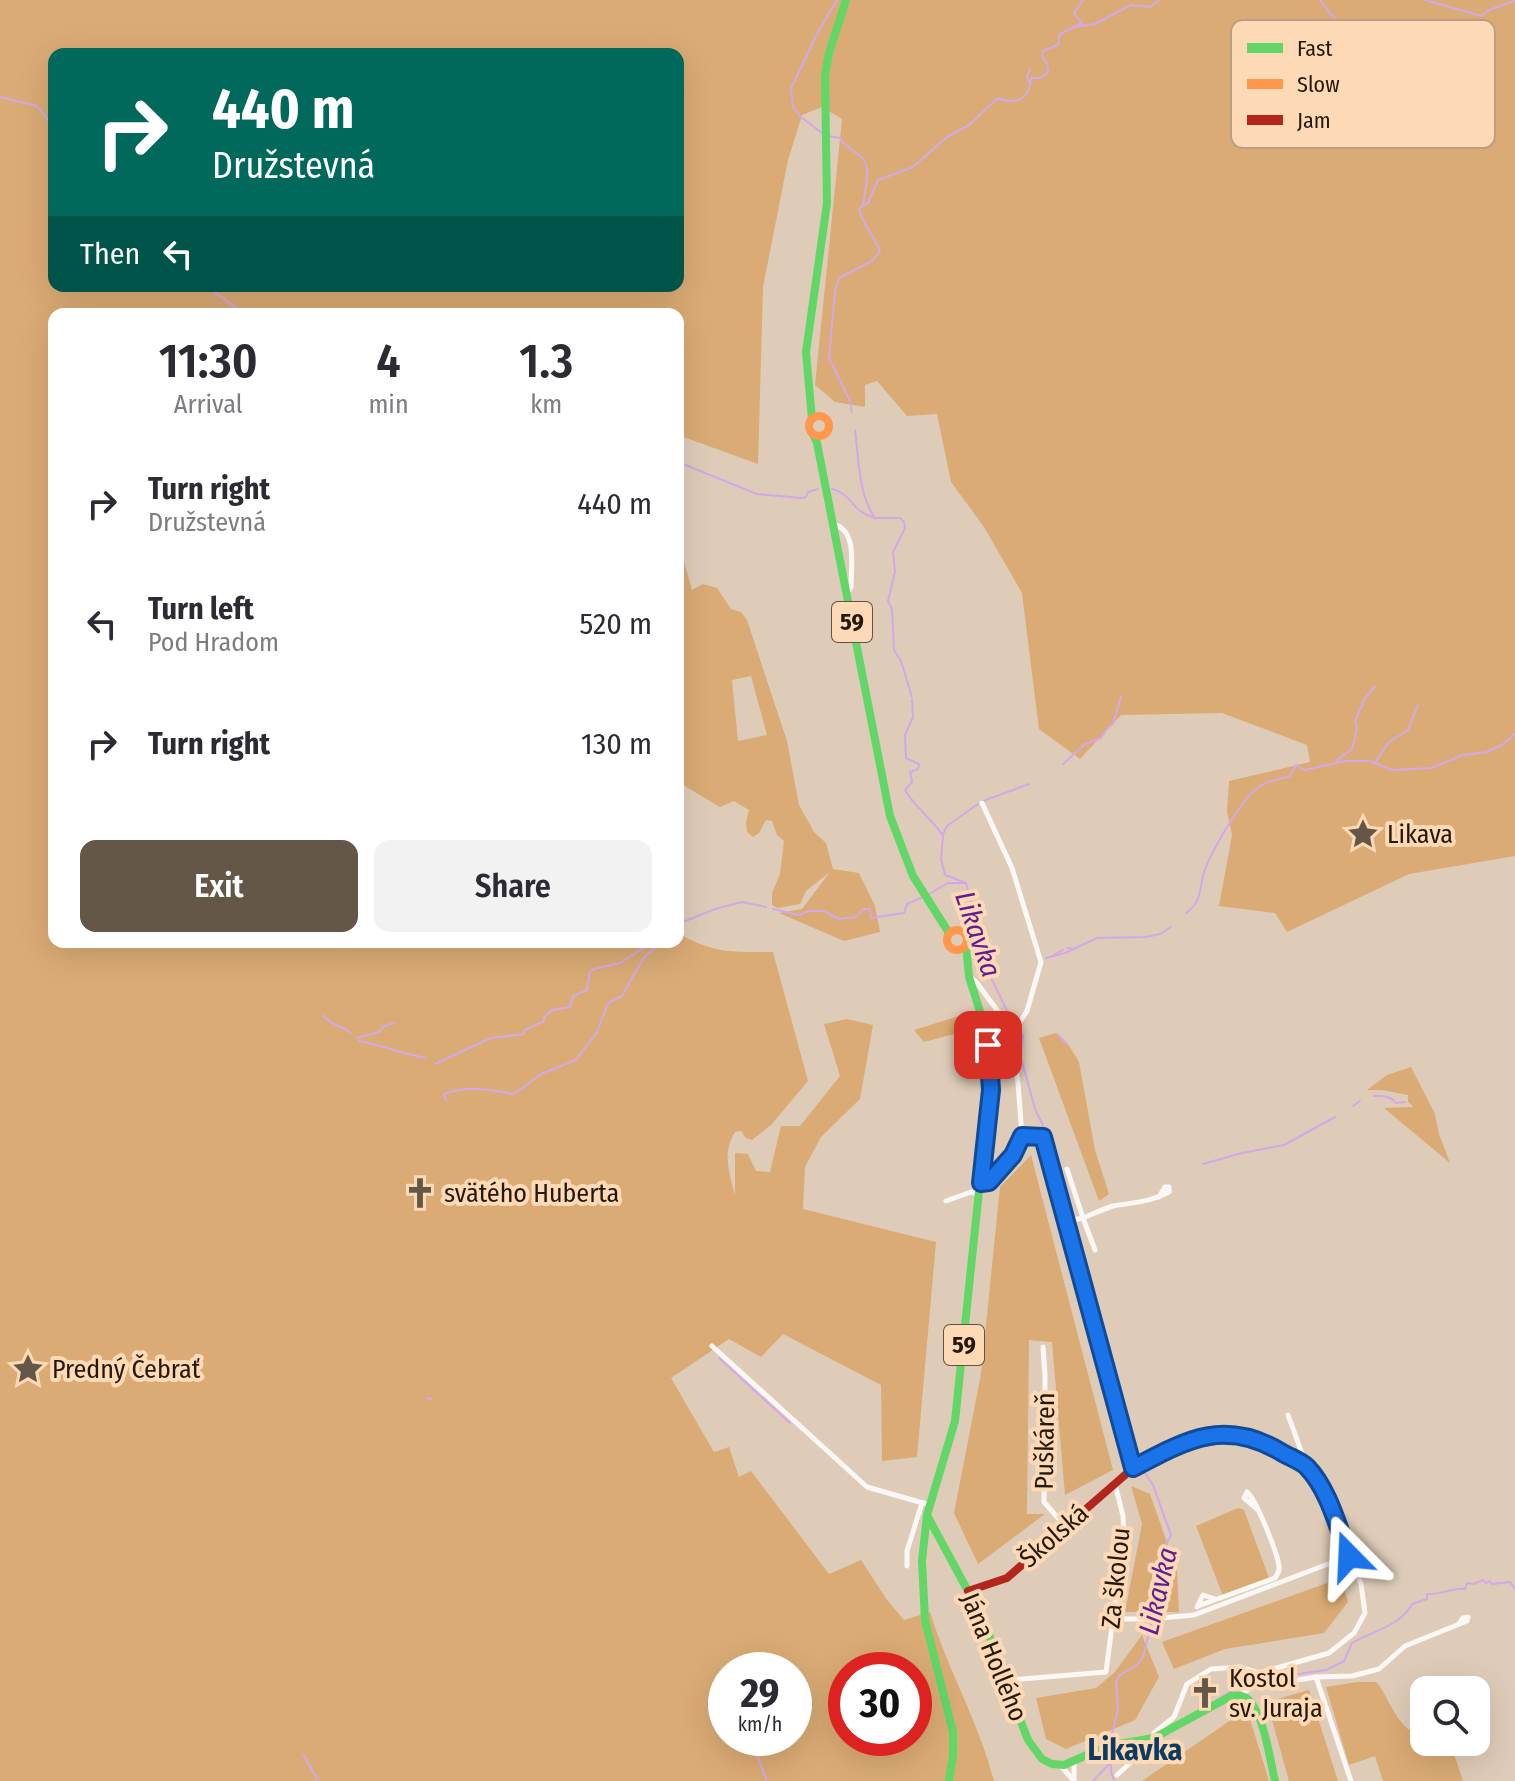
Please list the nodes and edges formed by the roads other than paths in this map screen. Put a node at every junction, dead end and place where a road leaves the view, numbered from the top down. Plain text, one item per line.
1 (846, 0) edge
2 (809, 393) junction
3 (823, 416) junction
4 (812, 419) junction
5 (827, 433) junction
6 (813, 434) junction
7 (820, 461) junction
8 (832, 524) junction
9 (846, 594) junction
10 (982, 803) dead end
11 (954, 932) junction
12 (966, 945) junction
13 (956, 950) junction
14 (965, 957) junction
15 (969, 977) junction
16 (1015, 1027) junction
17 (1022, 1136) junction
18 (1067, 1169) dead end
19 (981, 1183) junction
20 (980, 1195) junction
21 (1159, 1197) dead end
22 (946, 1201) dead end
23 (1083, 1218) junction
24 (1067, 1221) junction
25 (1095, 1250) dead end
26 (712, 1346) dead end
27 (1043, 1347) dead end
28 (1288, 1415) dead end
29 (1307, 1467) junction
30 (1133, 1468) junction
31 (1115, 1484) junction
32 (926, 1504) junction
33 (1257, 1509) dead end
34 (928, 1517) junction
35 (1065, 1526) junction
36 (1349, 1556) junction
37 (907, 1566) dead end
38 (968, 1591) junction
39 (1194, 1615) junction
40 (1113, 1619) junction
41 (1459, 1624) dead end
42 (1259, 1673) junction
43 (1316, 1677) junction
44 (1010, 1680) junction
45 (1255, 1684) junction
46 (1241, 1695) junction
47 (1154, 1738) junction
48 (1074, 1761) junction
49 (1060, 1765) junction
50 (1117, 1775) dead end
51 (1074, 1780) edge
52 (949, 1781) edge
53 (1275, 1781) edge
54 (1351, 1781) edge

1 - 2 main road, 59
2 - 3 main road, 59
2 - 4 main road, 59
3 - 4 main road
3 - 5 main road, 59
4 - 6 main road, 59
5 - 6 main road
5 - 7 main road, 59
6 - 7 main road, 59
7 - 8 main road, 59
8 - 9 main road, 59
8 - 9 street
9 - 11 main road, 59
10 - 16 street
11 - 12 main road, 59
11 - 13 main road, 59
12 - 13 main road
12 - 14 main road, 59
13 - 14 main road, 59
14 - 15 main road, 59
15 - 16 street
15 - 19 main road, 59
16 - 17 street
17 - 19 street
17 - 24 street
18 - 23 street
19 - 20 main road, 59
20 - 22 street
20 - 32 main road, 59
21 - 23 street
23 - 24 street
23 - 25 street
24 - 30 street
26 - 32 street
27 - 35 street, Puškáreň
28 - 29 street
29 - 30 main road, Školská
29 - 36 street
30 - 31 main road, Školská
31 - 35 main road, Školská
31 - 40 street, Za školou
32 - 34 main road, 59
32 - 37 street
33 - 39 street
34 - 38 main road, Jána Hollého
34 - 52 main road, 59
35 - 38 main road, Školská
36 - 39 street
36 - 42 street
38 - 44 main road, Jána Hollého
39 - 40 street
40 - 44 street, Za školou
41 - 43 street
42 - 45 street
42 - 47 street
43 - 45 street
43 - 54 street
44 - 49 main road, Jána Hollého
45 - 46 street
46 - 47 main road
46 - 53 main road
47 - 48 main road
47 - 50 street
48 - 49 main road
48 - 51 street
49 - 51 street, Jána Hollého

